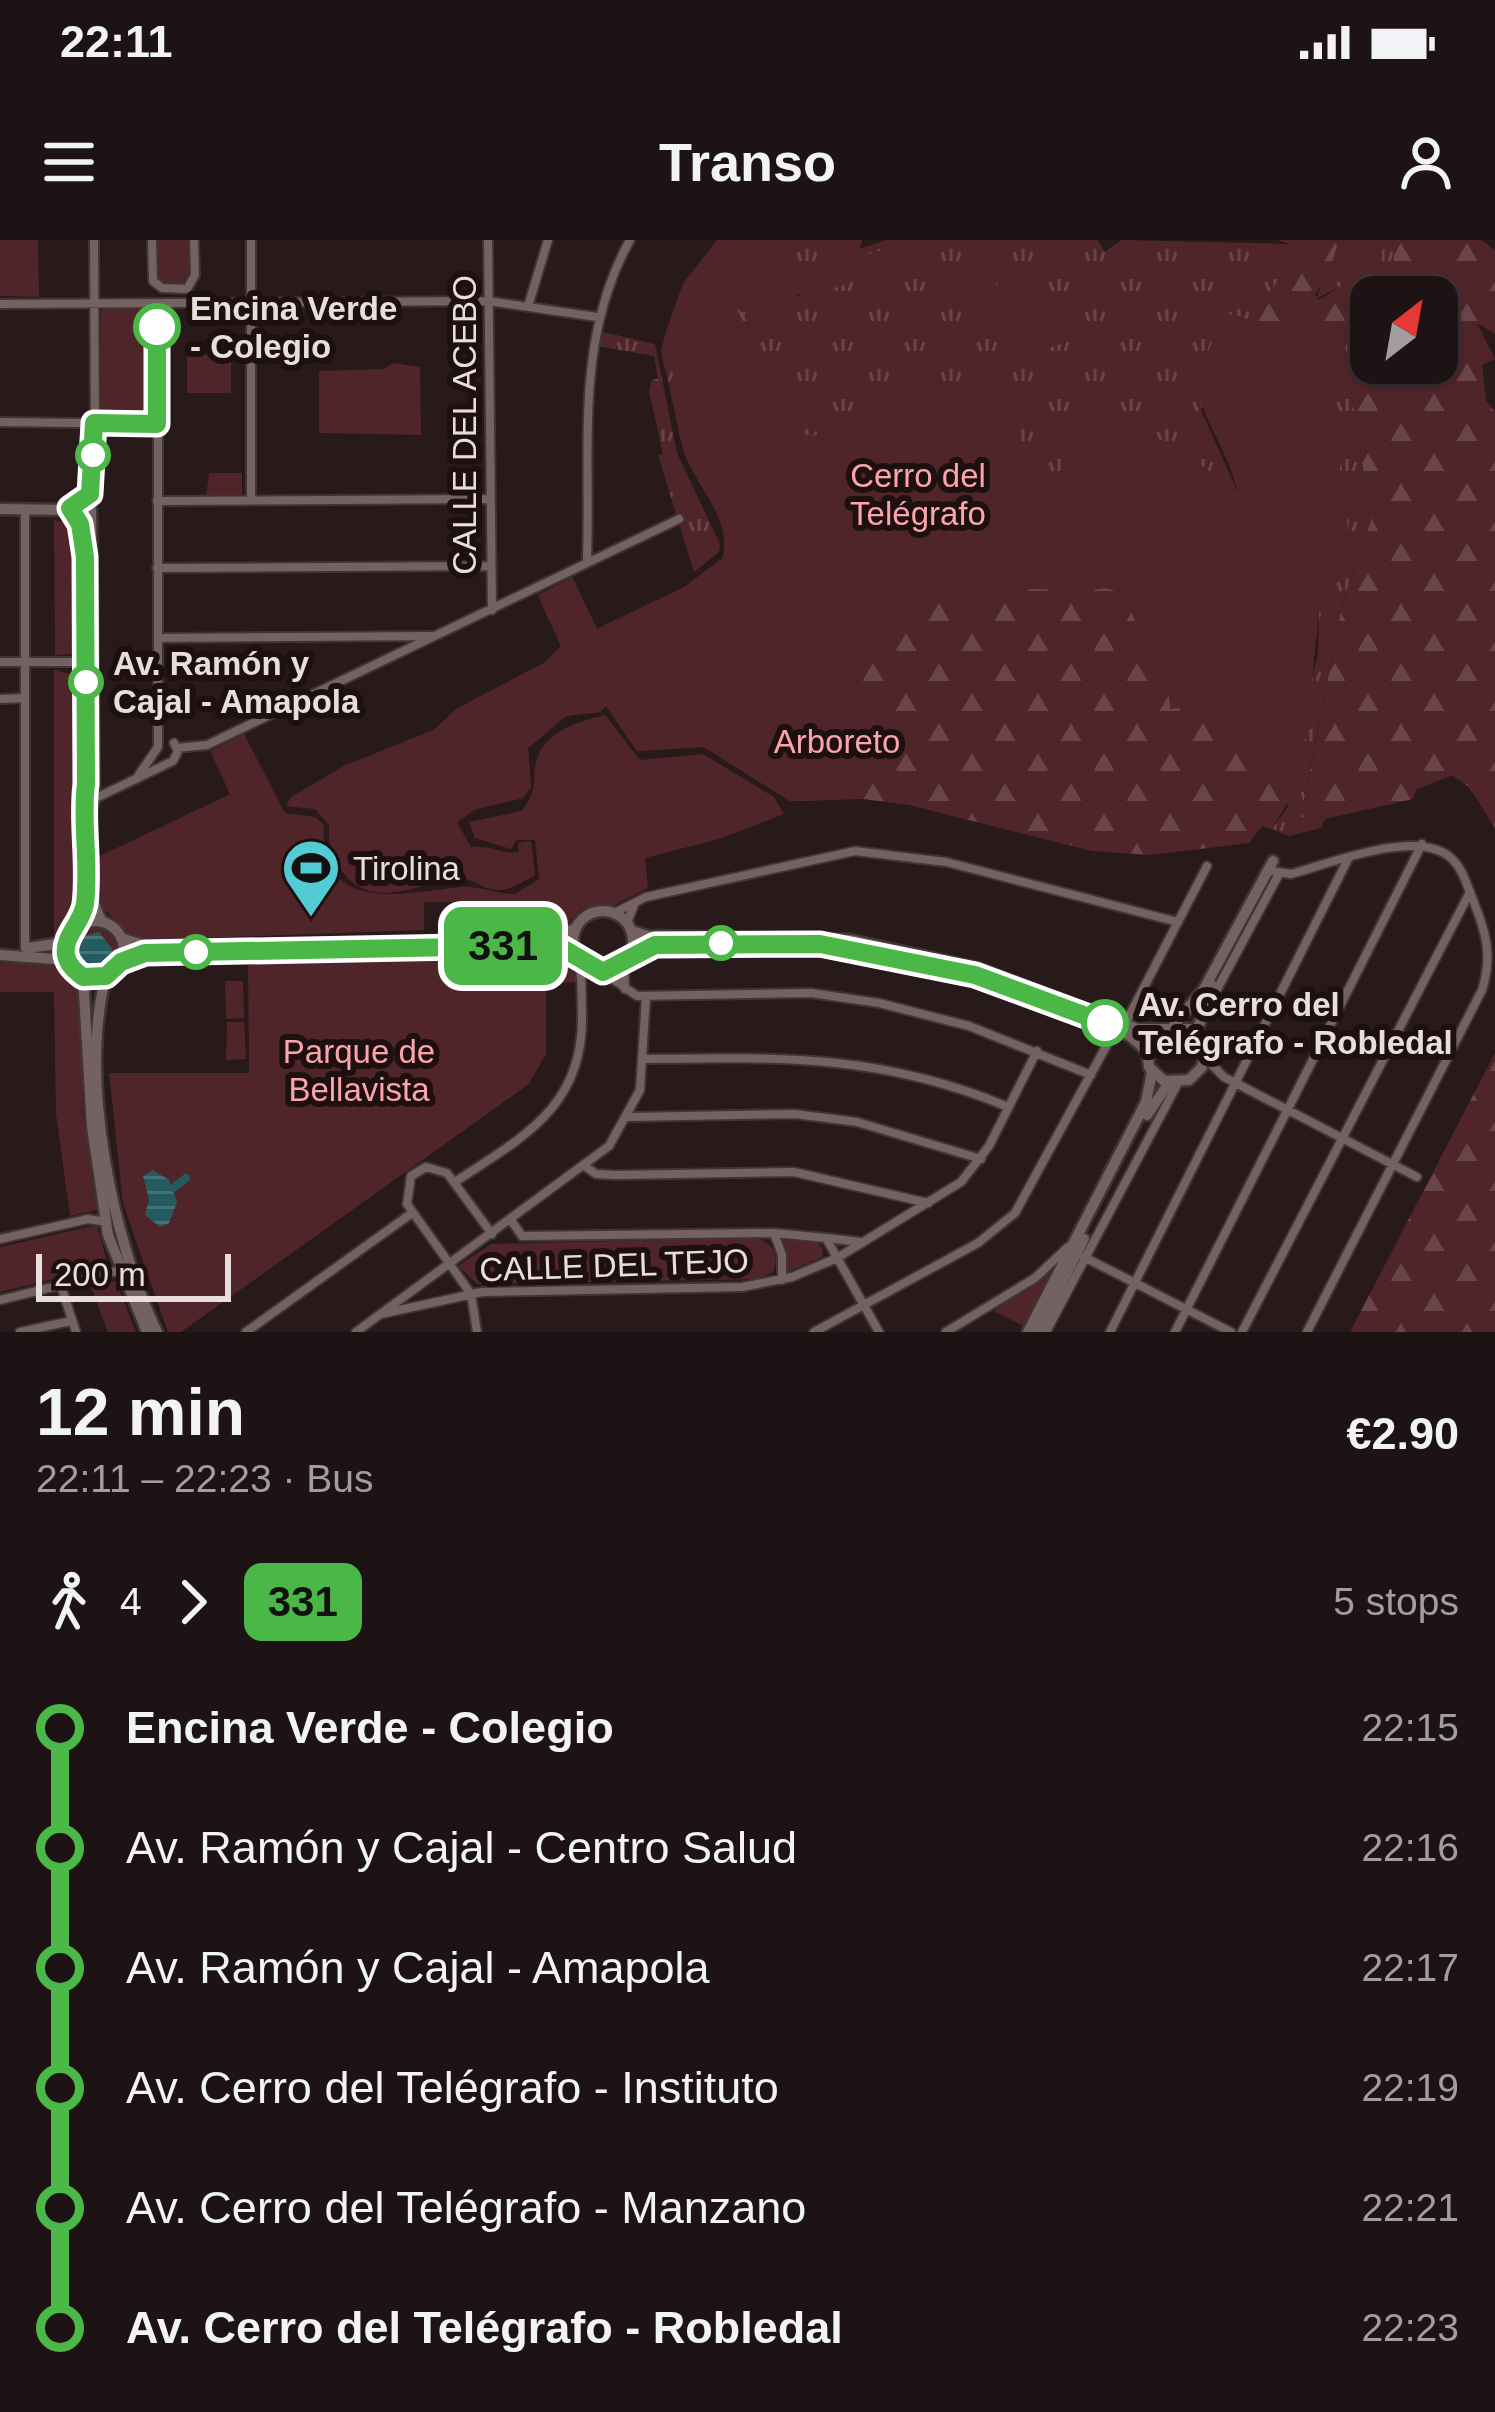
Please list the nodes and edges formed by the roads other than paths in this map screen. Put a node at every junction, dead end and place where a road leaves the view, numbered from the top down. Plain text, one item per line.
1 (94, 240) edge
2 (152, 240) edge
3 (194, 240) edge
4 (250, 240) edge
5 (488, 240) edge
6 (548, 240) edge
7 (629, 240) edge
8 (488, 301) junction
9 (94, 303) junction
10 (158, 303) junction
11 (251, 303) junction
12 (529, 303) junction
13 (0, 304) edge
14 (598, 317) junction
15 (0, 422) edge
16 (94, 423) junction
17 (157, 424) junction
18 (489, 499) junction
19 (251, 500) junction
20 (86, 501) joint
21 (157, 501) junction
22 (0, 509) edge
23 (25, 510) junction
24 (78, 515) junction
25 (679, 520) dead end
26 (587, 559) junction
27 (489, 566) junction
28 (157, 568) junction
29 (492, 610) junction
30 (158, 638) junction
31 (413, 641) junction
32 (0, 662) edge
33 (25, 662) junction
34 (88, 662) junction
35 (0, 698) edge
36 (25, 698) junction
37 (157, 714) junction
38 (175, 746) junction
39 (157, 750) junction
40 (166, 763) junction
41 (136, 779) junction
42 (88, 800) junction
43 (1422, 844) junction
44 (1348, 859) junction
45 (1207, 866) dead end
46 (1275, 872) junction
47 (1470, 892) junction
48 (639, 899) junction
49 (614, 913) junction
50 (102, 922) junction
51 (1178, 922) junction
52 (80, 925) junction
53 (629, 927) junction
54 (576, 928) junction
55 (121, 938) junction
56 (67, 943) junction
57 (26, 948) junction
58 (0, 951) edge
59 (632, 952) junction
60 (577, 955) junction
61 (67, 960) junction
62 (121, 962) junction
63 (624, 964) junction
64 (603, 972) junction
65 (106, 976) junction
66 (83, 977) junction
67 (625, 991) junction
68 (646, 996) junction
69 (1174, 1025) junction
70 (1121, 1026) junction
71 (1161, 1029) junction
72 (1196, 1033) junction
73 (1037, 1051) junction
74 (1146, 1052) junction
75 (1205, 1058) junction
76 (646, 1059) junction
77 (1152, 1072) junction
78 (1091, 1075) junction
79 (1224, 1077) junction
80 (1194, 1078) junction
81 (1174, 1083) junction
82 (1235, 1084) junction
83 (1008, 1107) junction
84 (1288, 1110) junction
85 (629, 1117) junction
86 (1341, 1137) junction
87 (981, 1159) junction
88 (1394, 1164) junction
89 (586, 1167) junction
90 (1417, 1177) dead end
91 (455, 1181) junction
92 (928, 1203) junction
93 (412, 1213) junction
94 (511, 1220) junction
95 (112, 1224) junction
96 (774, 1233) junction
97 (492, 1234) junction
98 (1077, 1237) junction
99 (826, 1238) junction
100 (0, 1239) edge
101 (861, 1242) junction
102 (1081, 1255) junction
103 (837, 1258) junction
104 (450, 1264) junction
105 (123, 1266) junction
106 (782, 1280) junction
107 (1135, 1283) junction
108 (61, 1286) junction
109 (471, 1294) junction
110 (0, 1300) edge
111 (866, 1308) junction
112 (1186, 1309) junction
113 (382, 1314) junction
114 (71, 1321) junction
115 (20, 1332) edge
116 (76, 1332) edge
117 (147, 1332) edge
118 (157, 1332) edge
119 (246, 1332) edge
120 (356, 1332) edge
121 (477, 1332) edge
122 (814, 1332) edge
123 (879, 1332) edge
124 (946, 1332) edge
125 (1037, 1332) edge
126 (1110, 1332) edge
127 (1175, 1332) edge
128 (1231, 1332) edge
129 (1242, 1332) edge
130 (1307, 1332) edge

1 - 9 street
2 - 3 street
4 - 11 street
5 - 8 street, CALLE DEL ACEBO
6 - 12 street
7 - 14 street
8 - 11 street
8 - 12 street
8 - 18 street, CALLE DEL ACEBO
9 - 10 street
9 - 13 street
9 - 16 street
10 - 11 street
10 - 17 street
11 - 19 street
12 - 14 street
14 - 26 street
15 - 16 street
16 - 17 street
16 - 20 street
17 - 21 street
18 - 19 street
18 - 27 street, CALLE DEL ACEBO
19 - 21 street
20 - 24 street
21 - 28 street
22 - 23 street
23 - 24 street
23 - 33 street
24 - 34 street
25 - 26 street
26 - 29 street
27 - 28 street
27 - 29 street, CALLE DEL ACEBO
28 - 30 street
29 - 31 street
30 - 31 street
30 - 37 street
31 - 38 street
32 - 33 street
33 - 34 street
33 - 36 street
34 - 42 street
35 - 36 street
36 - 57 street
37 - 38 street
37 - 39 street
38 - 39 street
38 - 40 street
39 - 40 street
39 - 41 street
40 - 41 street
41 - 42 street
42 - 50 street
42 - 52 street
43 - 44 street
43 - 47 street
43 - 84 street
44 - 46 street
44 - 82 street
45 - 51 street
46 - 69 street
46 - 72 street
47 - 86 street
47 - 88 street
48 - 49 street
48 - 51 street
48 - 53 street
49 - 53 street
49 - 54 street
50 - 52 street
50 - 55 street
51 - 70 street
52 - 56 street
53 - 59 street
53 - 70 street
54 - 55 street
54 - 60 street
55 - 62 street
56 - 57 street
56 - 61 street
57 - 58 street
58 - 61 street
59 - 63 street
59 - 70 street
60 - 62 street
60 - 64 street
60 - 91 street
61 - 66 street
62 - 65 street
63 - 64 street
63 - 67 street
64 - 67 street
65 - 66 street
65 - 95 street
66 - 95 street
67 - 68 street
68 - 73 street
68 - 76 street
69 - 71 street
69 - 72 street
70 - 71 street
70 - 74 street
70 - 78 street
71 - 74 street
72 - 75 street
73 - 78 street
73 - 83 street, CALLE DEL TEJO
74 - 77 street
75 - 79 street
75 - 80 street
76 - 83 street
76 - 85 street
77 - 81 street
77 - 98 street
78 - 111 street
79 - 80 street
79 - 82 street
80 - 81 street
81 - 102 street
82 - 84 street
82 - 107 street
83 - 87 street, CALLE DEL TEJO
84 - 86 street
84 - 112 street
85 - 87 street
85 - 89 street
86 - 88 street
86 - 129 street
87 - 92 street, CALLE DEL TEJO
88 - 90 street
88 - 130 street
89 - 92 street
89 - 94 street
91 - 93 street
91 - 97 street
92 - 101 street, CALLE DEL TEJO
93 - 104 street
93 - 119 street
94 - 96 street
94 - 97 street
95 - 100 street
95 - 105 street
96 - 99 street
96 - 106 street
97 - 104 street
98 - 124 street
98 - 125 street
99 - 101 street
99 - 103 street
101 - 103 street, CALLE DEL TEJO
102 - 107 street
102 - 125 street
103 - 106 street, CALLE DEL TEJO
103 - 111 street
104 - 109 street
104 - 113 street
105 - 108 street
105 - 117 street
105 - 118 street
106 - 109 street, CALLE DEL TEJO
107 - 112 street
107 - 126 street
108 - 110 street
108 - 114 street
109 - 113 street, CALLE DEL TEJO
109 - 121 street
111 - 122 street
111 - 123 street
112 - 127 street
112 - 128 street
113 - 120 street
114 - 115 street
114 - 116 street

